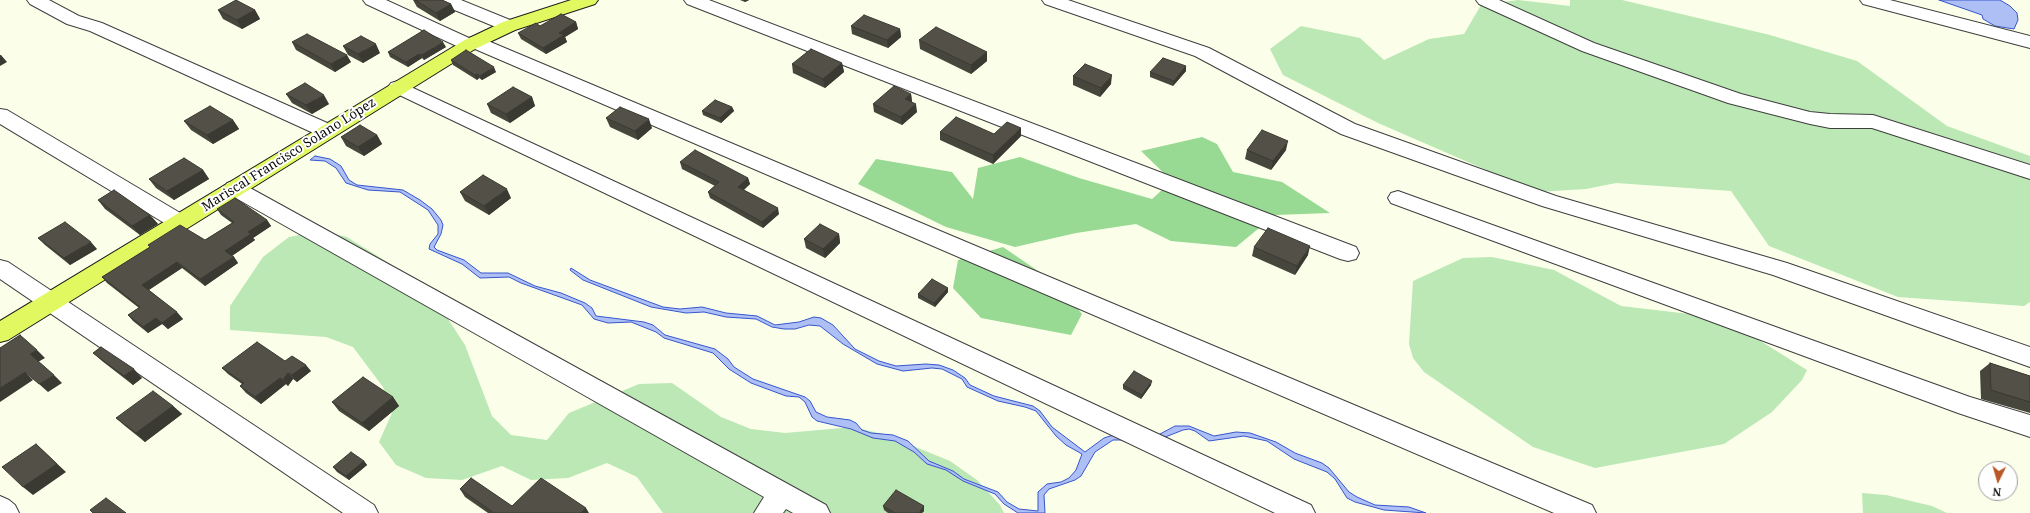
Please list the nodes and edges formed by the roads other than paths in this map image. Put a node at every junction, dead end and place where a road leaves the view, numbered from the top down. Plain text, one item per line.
1 (36, 0) edge
2 (372, 0) edge
3 (446, 0) edge
4 (590, 0) edge
5 (693, 0) edge
6 (1051, 0) edge
7 (1486, 0) edge
8 (1869, 0) edge
9 (509, 26) junction
10 (2030, 42) edge
11 (472, 43) junction
12 (398, 87) junction
13 (0, 115) edge
14 (327, 131) junction
15 (2030, 172) edge
16 (234, 188) junction
17 (1398, 198) dead end
18 (179, 222) junction
19 (1348, 253) dead end
20 (0, 268) edge
21 (50, 302) junction
22 (0, 333) edge
23 (2030, 357) edge
24 (2030, 426) edge
25 (775, 504) edge
26 (0, 508) edge
27 (6, 513) edge
28 (365, 513) edge
29 (817, 513) edge
30 (1302, 513) edge
31 (1583, 513) edge

1 - 14 street
2 - 11 street
3 - 9 street
4 - 9 main road, Mariscal Francisco Solano López
5 - 19 street
6 - 23 street
7 - 15 street
8 - 10 street
9 - 11 main road, Mariscal Francisco Solano López
11 - 12 main road, Mariscal Francisco Solano López
11 - 31 street
12 - 14 main road, Mariscal Francisco Solano López
12 - 30 street
13 - 18 street
14 - 16 main road, Mariscal Francisco Solano López
16 - 18 main road, Mariscal Francisco Solano López
16 - 25 street
17 - 24 street
18 - 21 main road, Mariscal Francisco Solano López
20 - 21 street
21 - 22 main road, Mariscal Francisco Solano López
21 - 28 street
25 - 29 street
26 - 27 street

